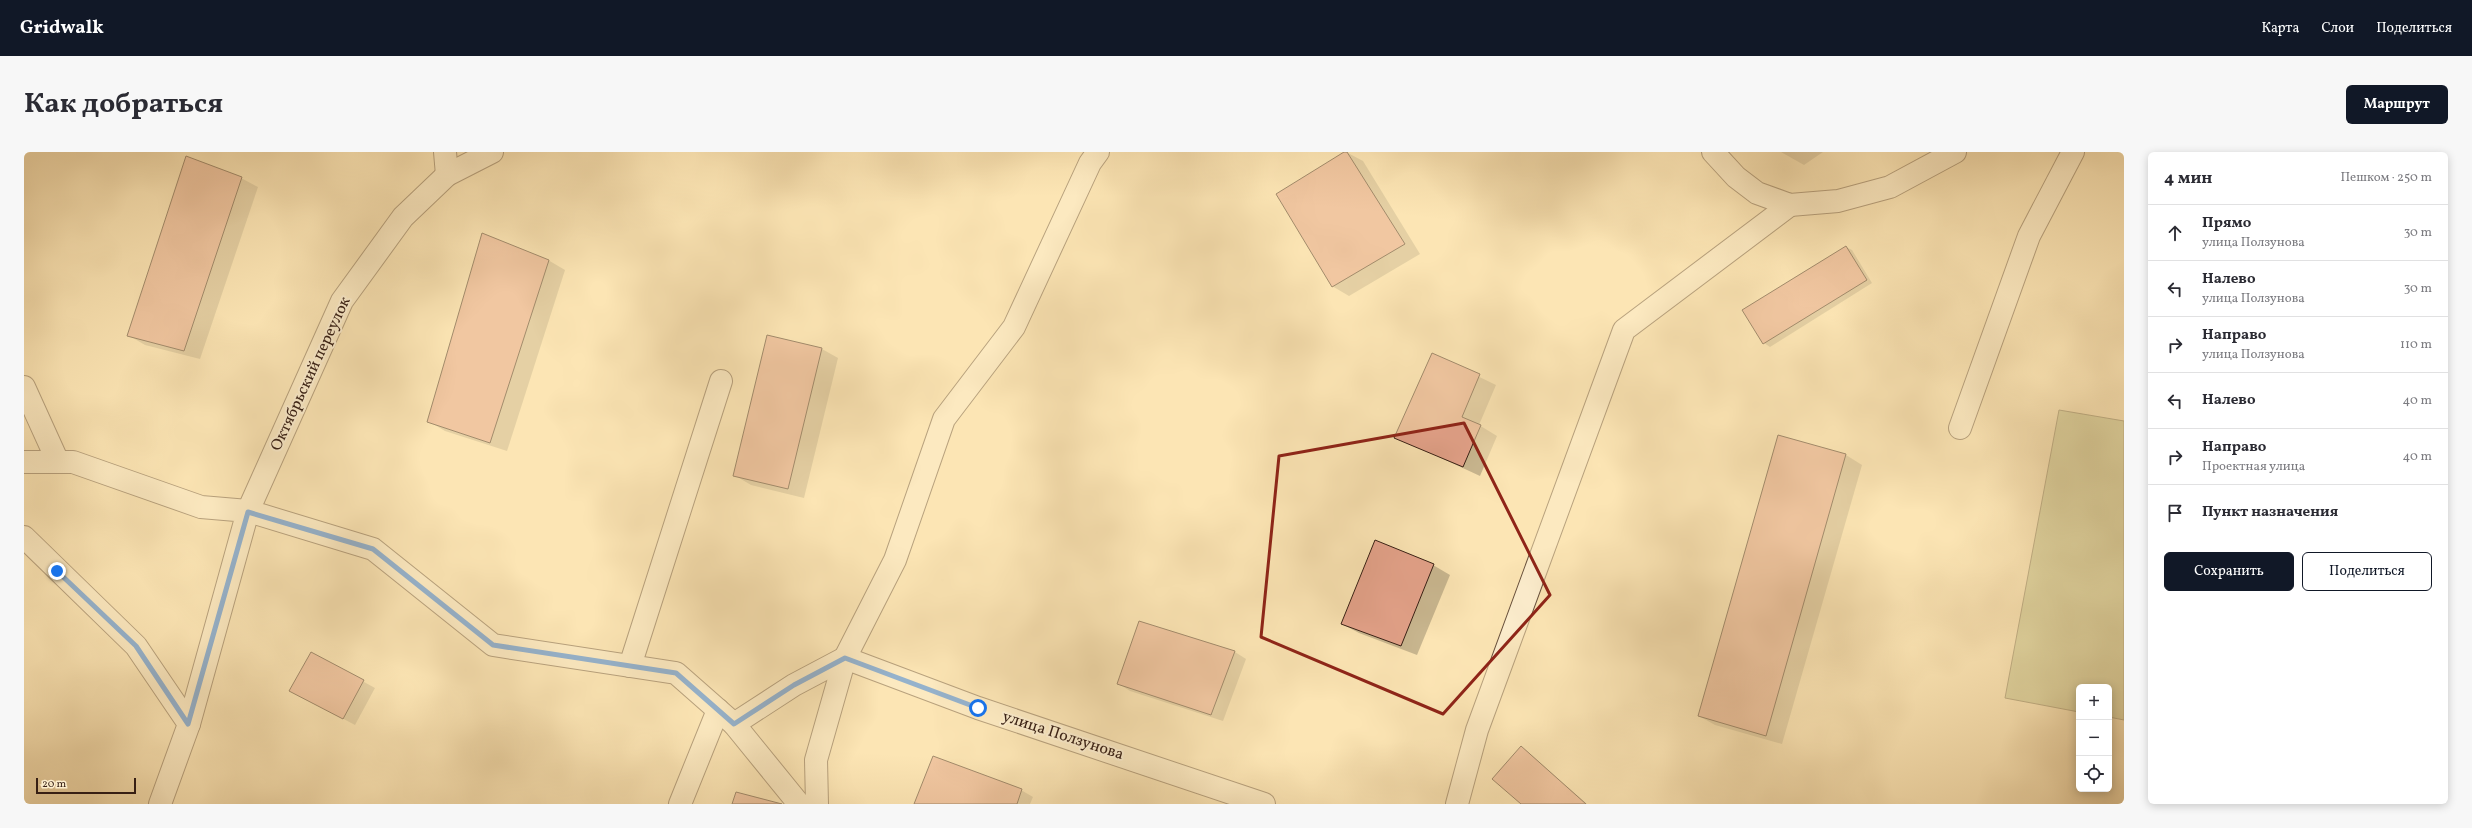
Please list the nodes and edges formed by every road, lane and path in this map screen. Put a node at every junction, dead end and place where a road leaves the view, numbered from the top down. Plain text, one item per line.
1 (445, 152) edge
2 (492, 152) edge
3 (1098, 152) edge
4 (1713, 152) edge
5 (1954, 152) edge
6 (2073, 152) edge
7 (447, 175) junction
8 (1790, 205) junction
9 (721, 381) dead end
10 (24, 387) edge
11 (1960, 428) dead end
12 (24, 462) edge
13 (58, 462) junction
14 (248, 512) junction
15 (24, 537) edge
16 (845, 658) junction
17 (630, 666) junction
18 (726, 717) junction
19 (188, 724) junction
20 (160, 804) edge
21 (680, 804) edge
22 (799, 804) edge
23 (817, 804) edge
24 (1264, 804) edge
25 (1457, 804) edge

1 - 7 street
2 - 7 street, Октябрьский переулок
3 - 16 street
4 - 8 street
5 - 8 street
6 - 11 street
7 - 14 street, Октябрьский переулок
8 - 25 street
9 - 17 street
10 - 13 street
12 - 13 street
13 - 14 street
14 - 17 street
14 - 19 street, Октябрьский переулок
15 - 19 street
16 - 18 street
16 - 23 street
16 - 24 street, улица Ползунова
17 - 18 street
18 - 21 street
18 - 22 street
19 - 20 street, Октябрьский переулок

